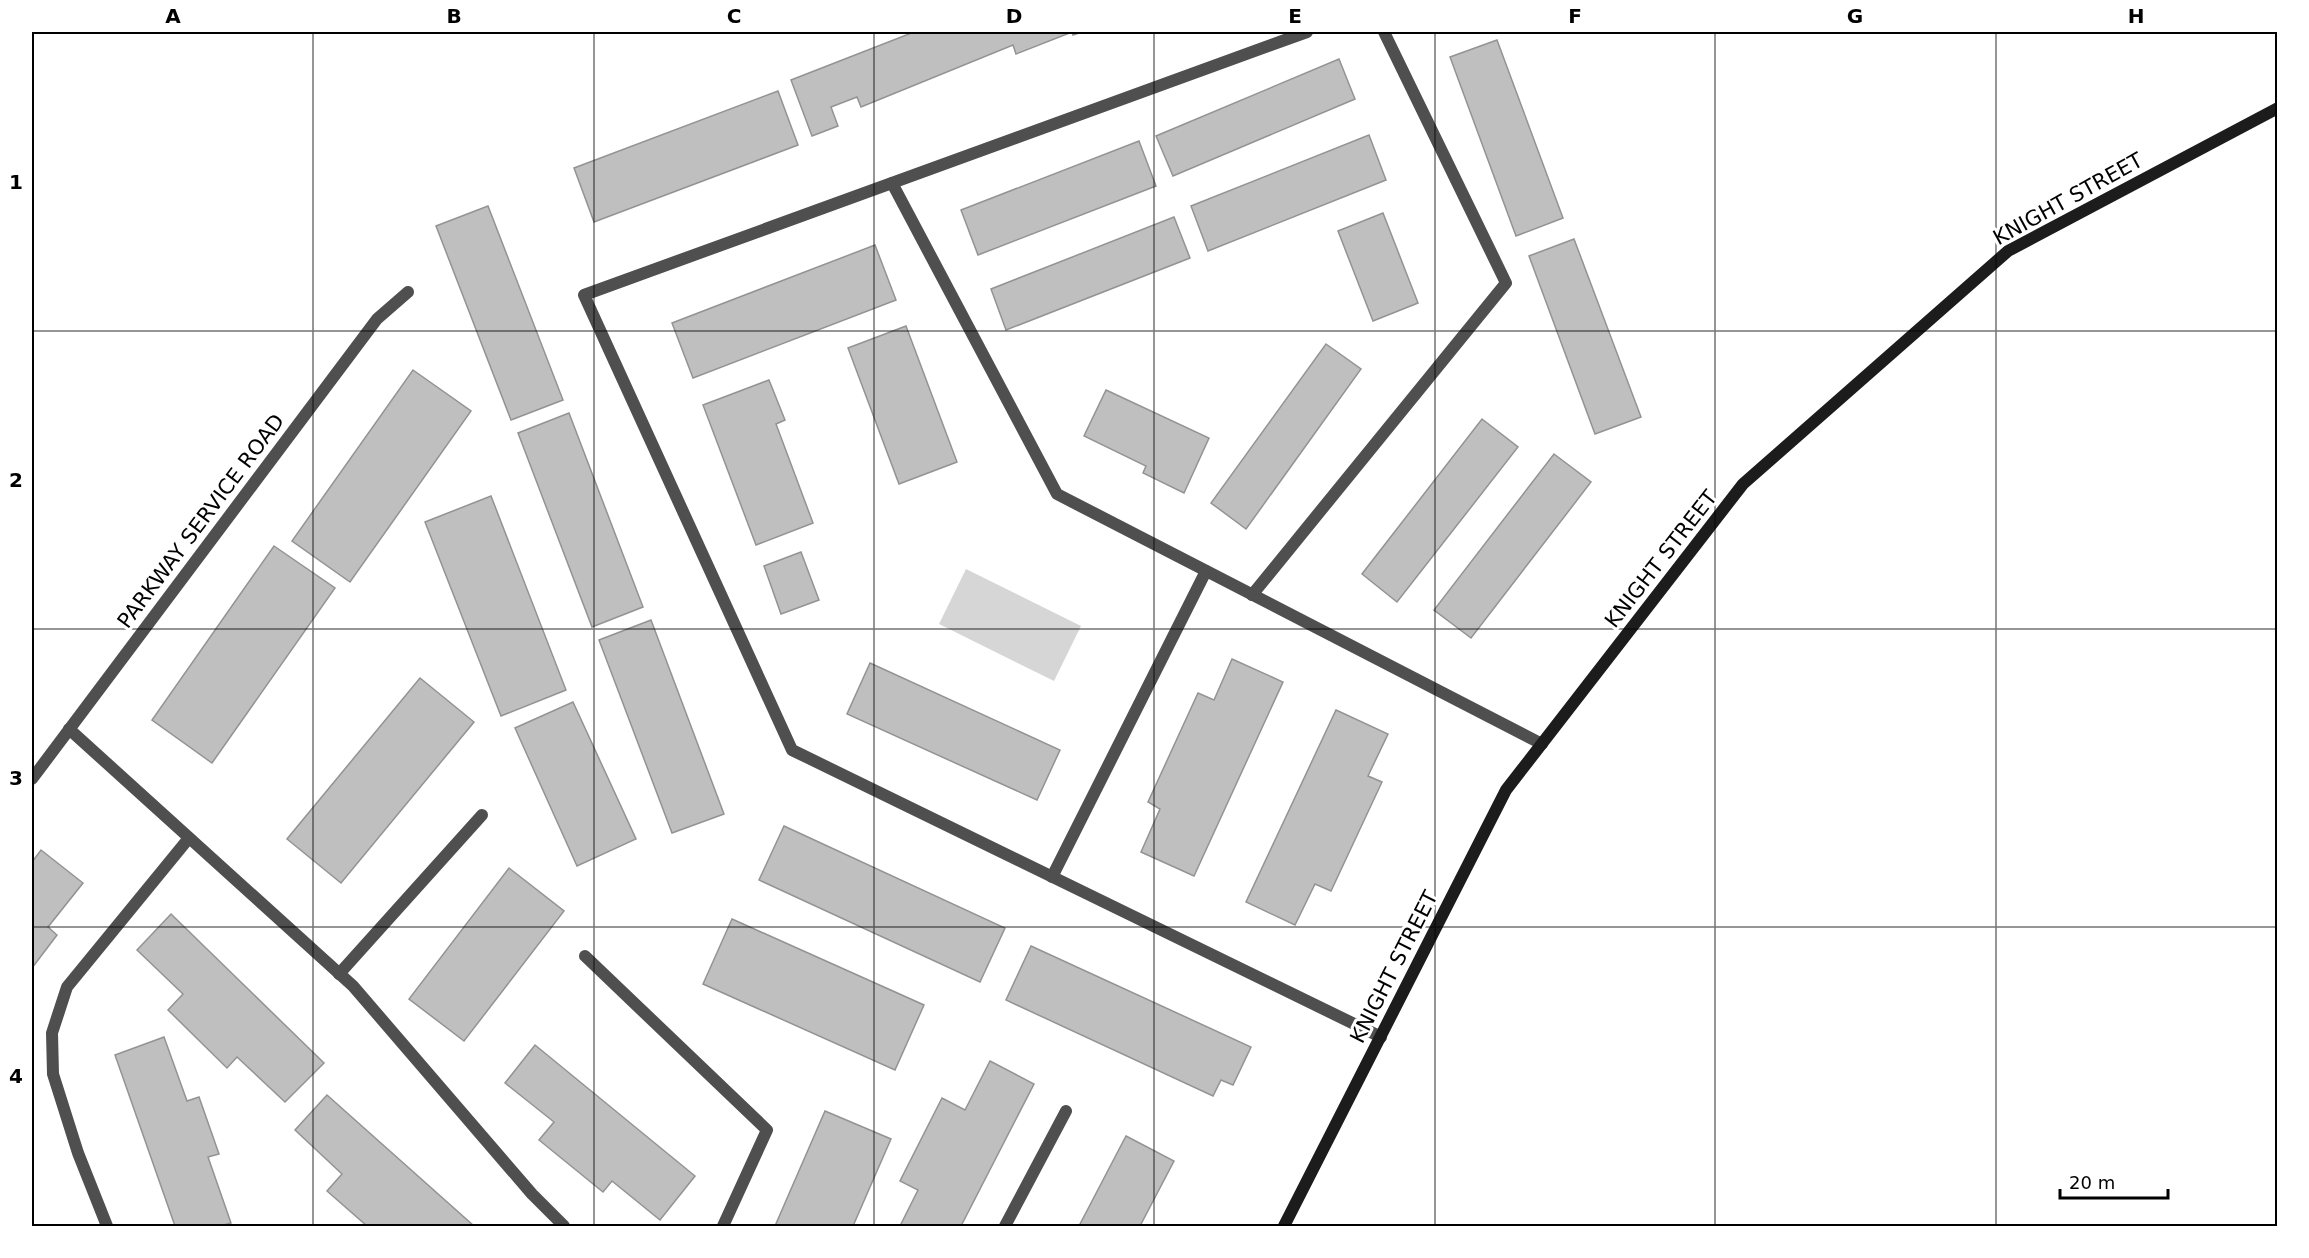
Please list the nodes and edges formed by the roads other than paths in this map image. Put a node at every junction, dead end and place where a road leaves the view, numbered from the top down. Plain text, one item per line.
1 (1307, 32) edge
2 (1384, 32) edge
3 (2277, 108) edge
4 (892, 183) junction
5 (408, 292) dead end
6 (1206, 571) junction
7 (1252, 595) junction
8 (69, 729) junction
9 (1542, 744) junction
10 (32, 778) edge
11 (482, 815) dead end
12 (189, 838) junction
13 (1052, 877) junction
14 (585, 956) dead end
15 (339, 974) junction
16 (1381, 1037) junction
17 (1066, 1111) dead end
18 (107, 1227) edge
19 (564, 1227) edge
20 (723, 1227) edge
21 (1005, 1227) edge
22 (1284, 1227) edge

1 - 4 street
2 - 7 street
3 - 9 street, KNIGHT STREET
4 - 6 street
4 - 13 street
5 - 8 street, PARKWAY SERVICE ROAD
6 - 7 street
6 - 13 street
7 - 9 street
8 - 10 street, PARKWAY SERVICE ROAD
8 - 12 street
9 - 16 street, KNIGHT STREET
11 - 15 street
12 - 15 street
12 - 18 street
13 - 16 street
14 - 20 street
15 - 19 street
16 - 22 street, KNIGHT STREET
17 - 21 street

